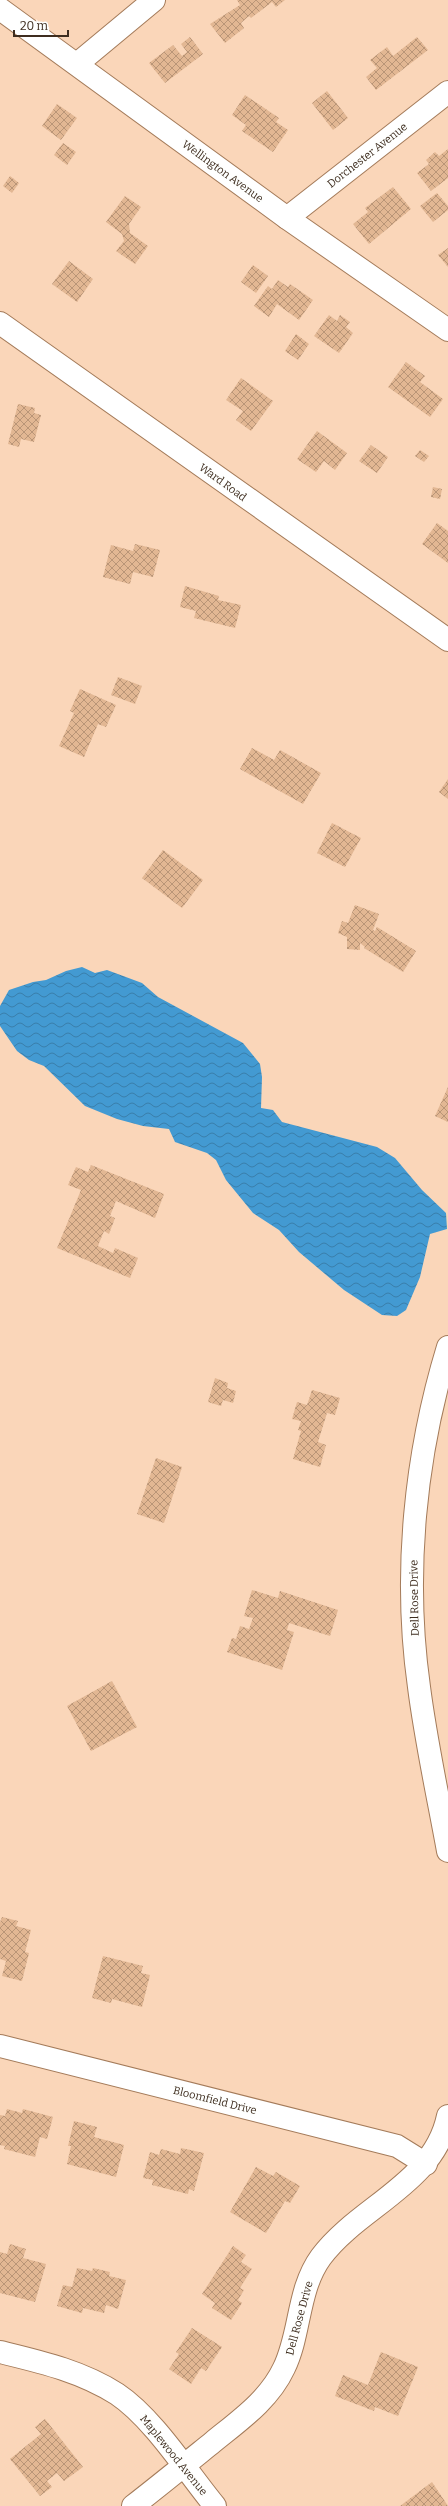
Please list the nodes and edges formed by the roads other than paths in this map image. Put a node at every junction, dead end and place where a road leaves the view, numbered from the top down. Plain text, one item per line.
1 (154, 0) edge
2 (0, 9) edge
3 (77, 64) junction
4 (448, 92) edge
5 (287, 218) junction
6 (0, 322) edge
7 (448, 330) edge
8 (448, 640) edge
9 (448, 1347) edge
10 (448, 1851) edge
11 (0, 2046) edge
12 (448, 2116) edge
13 (426, 2164) junction
14 (0, 2352) edge
15 (183, 2467) junction
16 (133, 2506) edge
17 (215, 2506) edge

1 - 3 street
2 - 3 street, Wellington Avenue
3 - 5 street, Wellington Avenue
4 - 5 street, Dorchester Avenue
5 - 7 street, Wellington Avenue
6 - 8 street, Ward Road
9 - 10 street, Dell Rose Drive
11 - 13 street, Bloomfield Drive
12 - 13 street, Dell Rose Drive
13 - 15 street, Dell Rose Drive
14 - 15 street, Maplewood Avenue
15 - 16 street, Dell Rose Drive
15 - 17 street, Maplewood Avenue

